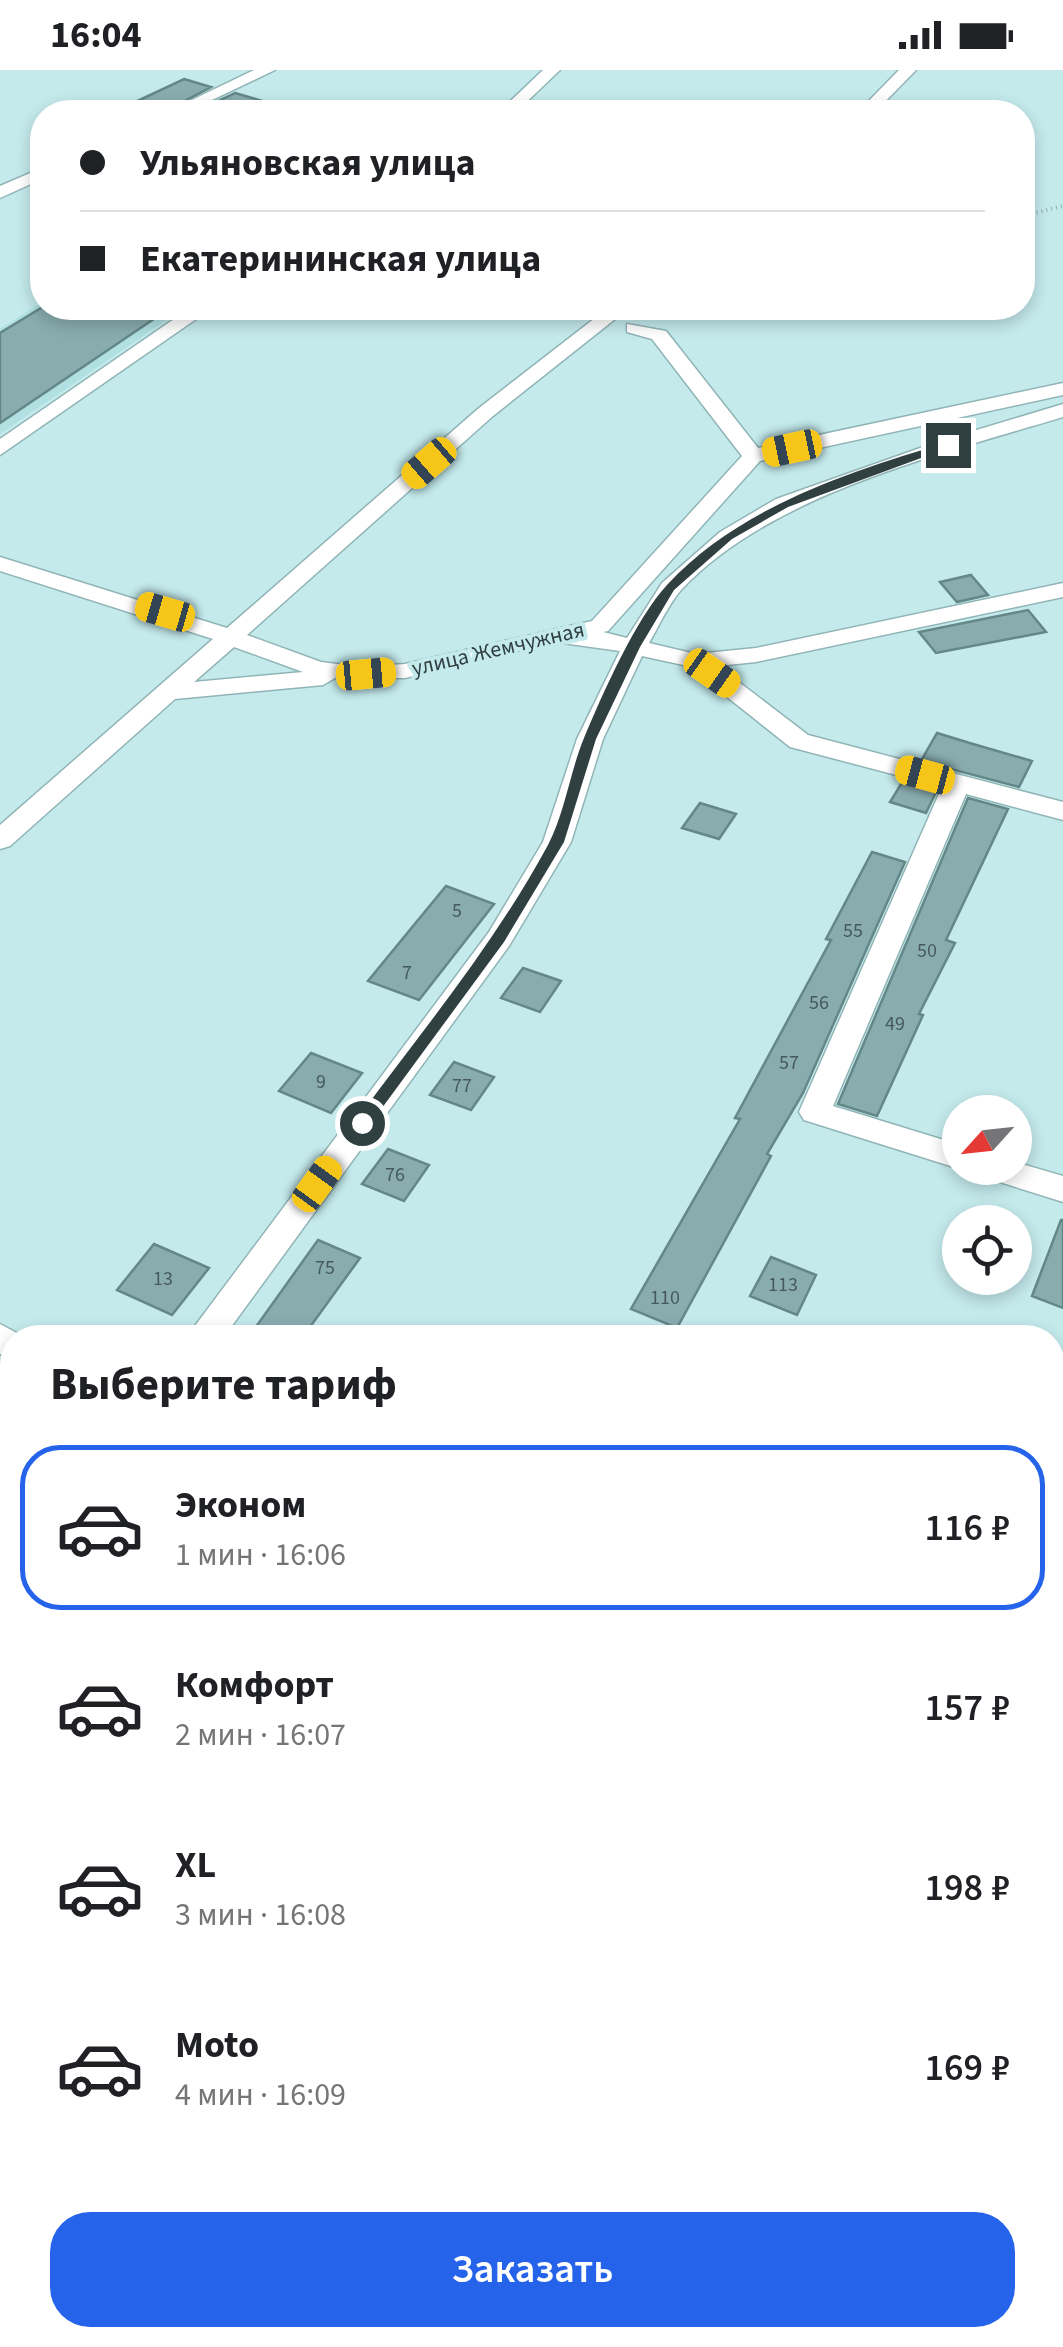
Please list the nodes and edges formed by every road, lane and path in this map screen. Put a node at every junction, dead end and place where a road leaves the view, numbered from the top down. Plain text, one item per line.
1 (266, 70) edge
2 (552, 70) edge
3 (908, 70) edge
4 (201, 100) edge
5 (520, 100) edge
6 (878, 100) edge
7 (30, 179) edge
8 (0, 193) edge
9 (1063, 206) edge
10 (1035, 213) edge
11 (185, 320) edge
12 (604, 320) edge
13 (634, 328) dead end
14 (1063, 389) edge
15 (1063, 410) edge
16 (0, 449) edge
17 (752, 456) junction
18 (0, 564) edge
19 (1063, 590) edge
20 (229, 639) junction
21 (634, 647) junction
22 (696, 661) junction
23 (405, 670) junction
24 (169, 692) junction
25 (957, 783) junction
26 (1063, 810) edge
27 (0, 840) edge
28 (942, 1151) edge
29 (1032, 1180) edge
30 (1063, 1189) edge
31 (213, 1325) edge

1 - 4 street
2 - 5 street
3 - 6 street
7 - 8 street
9 - 10 path
11 - 16 street
12 - 20 street
13 - 17 street
14 - 17 street
15 - 21 street
17 - 23 street, улица Жемчужная
18 - 20 street
19 - 22 street
20 - 23 street
20 - 24 street
21 - 22 street
21 - 23 street
21 - 31 street
22 - 25 street
23 - 24 street, улица Жемчужная
24 - 27 street
25 - 26 street
25 - 28 street
29 - 30 street

